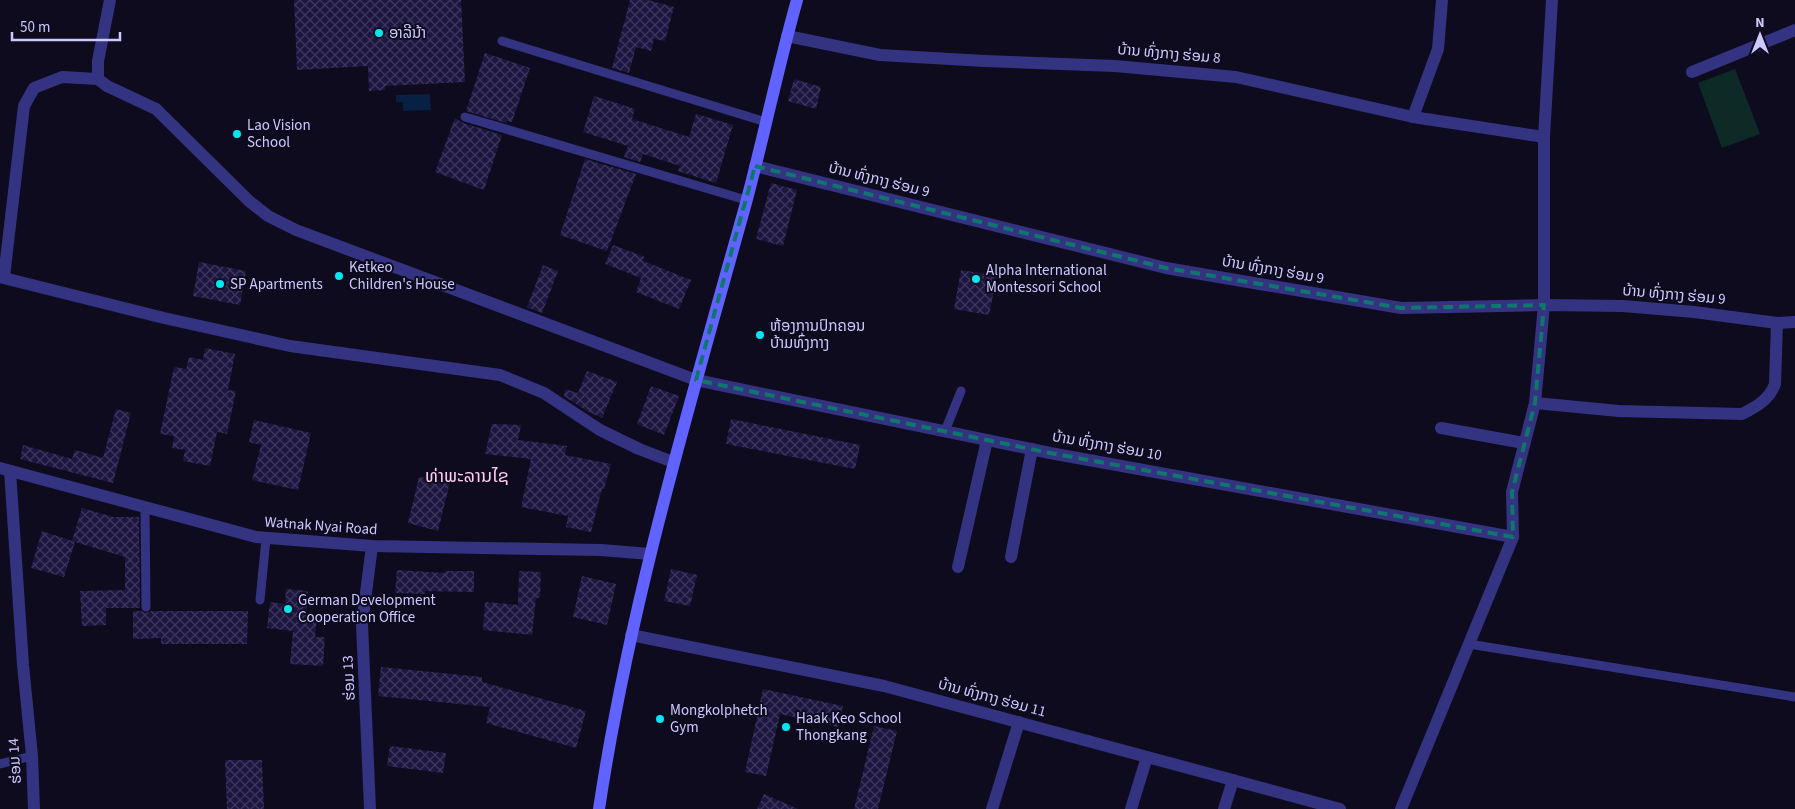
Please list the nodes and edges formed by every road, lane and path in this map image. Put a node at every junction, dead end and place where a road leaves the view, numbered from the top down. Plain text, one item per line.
1 (110, 0) edge
2 (797, 0) edge
3 (1442, 0) edge
4 (1552, 0) edge
5 (1795, 30) edge
6 (787, 36) junction
7 (502, 40) dead end
8 (1692, 72) dead end
9 (98, 79) junction
10 (465, 117) dead end
11 (1412, 117) junction
12 (766, 122) junction
13 (1544, 137) junction
14 (756, 166) junction
15 (746, 200) junction
16 (2, 277) edge
17 (1544, 305) junction
18 (1795, 322) edge
19 (1777, 323) junction
20 (696, 380) junction
21 (961, 391) dead end
22 (1535, 403) junction
23 (1441, 428) dead end
24 (945, 431) junction
25 (987, 440) junction
26 (1524, 443) junction
27 (1032, 449) junction
28 (673, 462) junction
29 (5, 470) edge
30 (145, 508) junction
31 (1513, 536) junction
32 (266, 539) junction
33 (372, 546) junction
34 (650, 554) junction
35 (1011, 556) dead end
36 (958, 566) dead end
37 (260, 600) dead end
38 (146, 606) dead end
39 (631, 635) junction
40 (1469, 644) junction
41 (1795, 696) edge
42 (1019, 722) junction
43 (32, 756) junction
44 (1147, 757) junction
45 (0, 764) edge
46 (1233, 780) junction
47 (34, 809) edge
48 (370, 809) edge
49 (599, 809) edge
50 (992, 809) edge
51 (1131, 809) edge
52 (1224, 809) edge
53 (1340, 809) edge
54 (1401, 809) edge

1 - 9 street
2 - 6 street
3 - 11 street
4 - 13 street
5 - 8 street
6 - 11 street, ບ້ານ ທົ່ງກາງ ຮ່ອມ 8
6 - 12 street
7 - 12 lane
9 - 16 street
9 - 20 street, ບ້ານ ທົ່ງກາງ ຮ່ອມ 10
10 - 15 lane
11 - 13 street, ບ້ານ ທົ່ງກາງ ຮ່ອມ 8
12 - 14 street
13 - 17 street
14 - 15 street
14 - 17 street, ບ້ານ ທົ່ງກາງ ຮ່ອມ 9
15 - 20 street
16 - 28 street
17 - 19 street, ບ້ານ ທົ່ງກາງ ຮ່ອມ 9
17 - 22 street
18 - 19 street, ບ້ານ ທົ່ງກາງ ຮ່ອມ 9
19 - 22 street
20 - 24 street, ບ້ານ ທົ່ງກາງ ຮ່ອມ 10
20 - 28 street
21 - 24 lane
22 - 26 street
23 - 26 street
24 - 25 street, ບ້ານ ທົ່ງກາງ ຮ່ອມ 10
25 - 27 street, ບ້ານ ທົ່ງກາງ ຮ່ອມ 10
25 - 36 street
26 - 31 street
27 - 31 street, ບ້ານ ທົ່ງກາງ ຮ່ອມ 10
27 - 35 street
28 - 34 street
29 - 30 street, Watnak Nyai Road
29 - 43 street, ຮ່ອມ 14
30 - 32 street, Watnak Nyai Road
30 - 38 lane
31 - 40 street
32 - 33 street, Watnak Nyai Road
32 - 37 lane
33 - 34 street, Watnak Nyai Road
33 - 48 street, ຮ່ອມ 13
34 - 39 street
39 - 42 street, ບ້ານ ທົ່ງກາງ ຮ່ອມ 11
39 - 49 street
40 - 41 lane
40 - 54 street
42 - 44 street, ບ້ານ ທົ່ງກາງ ຮ່ອມ 11
42 - 50 street
43 - 45 lane
43 - 47 street, ຮ່ອມ 14
44 - 46 street, ບ້ານ ທົ່ງກາງ ຮ່ອມ 11
44 - 51 street
46 - 52 street
46 - 53 street, ບ້ານ ທົ່ງກາງ ຮ່ອມ 11

